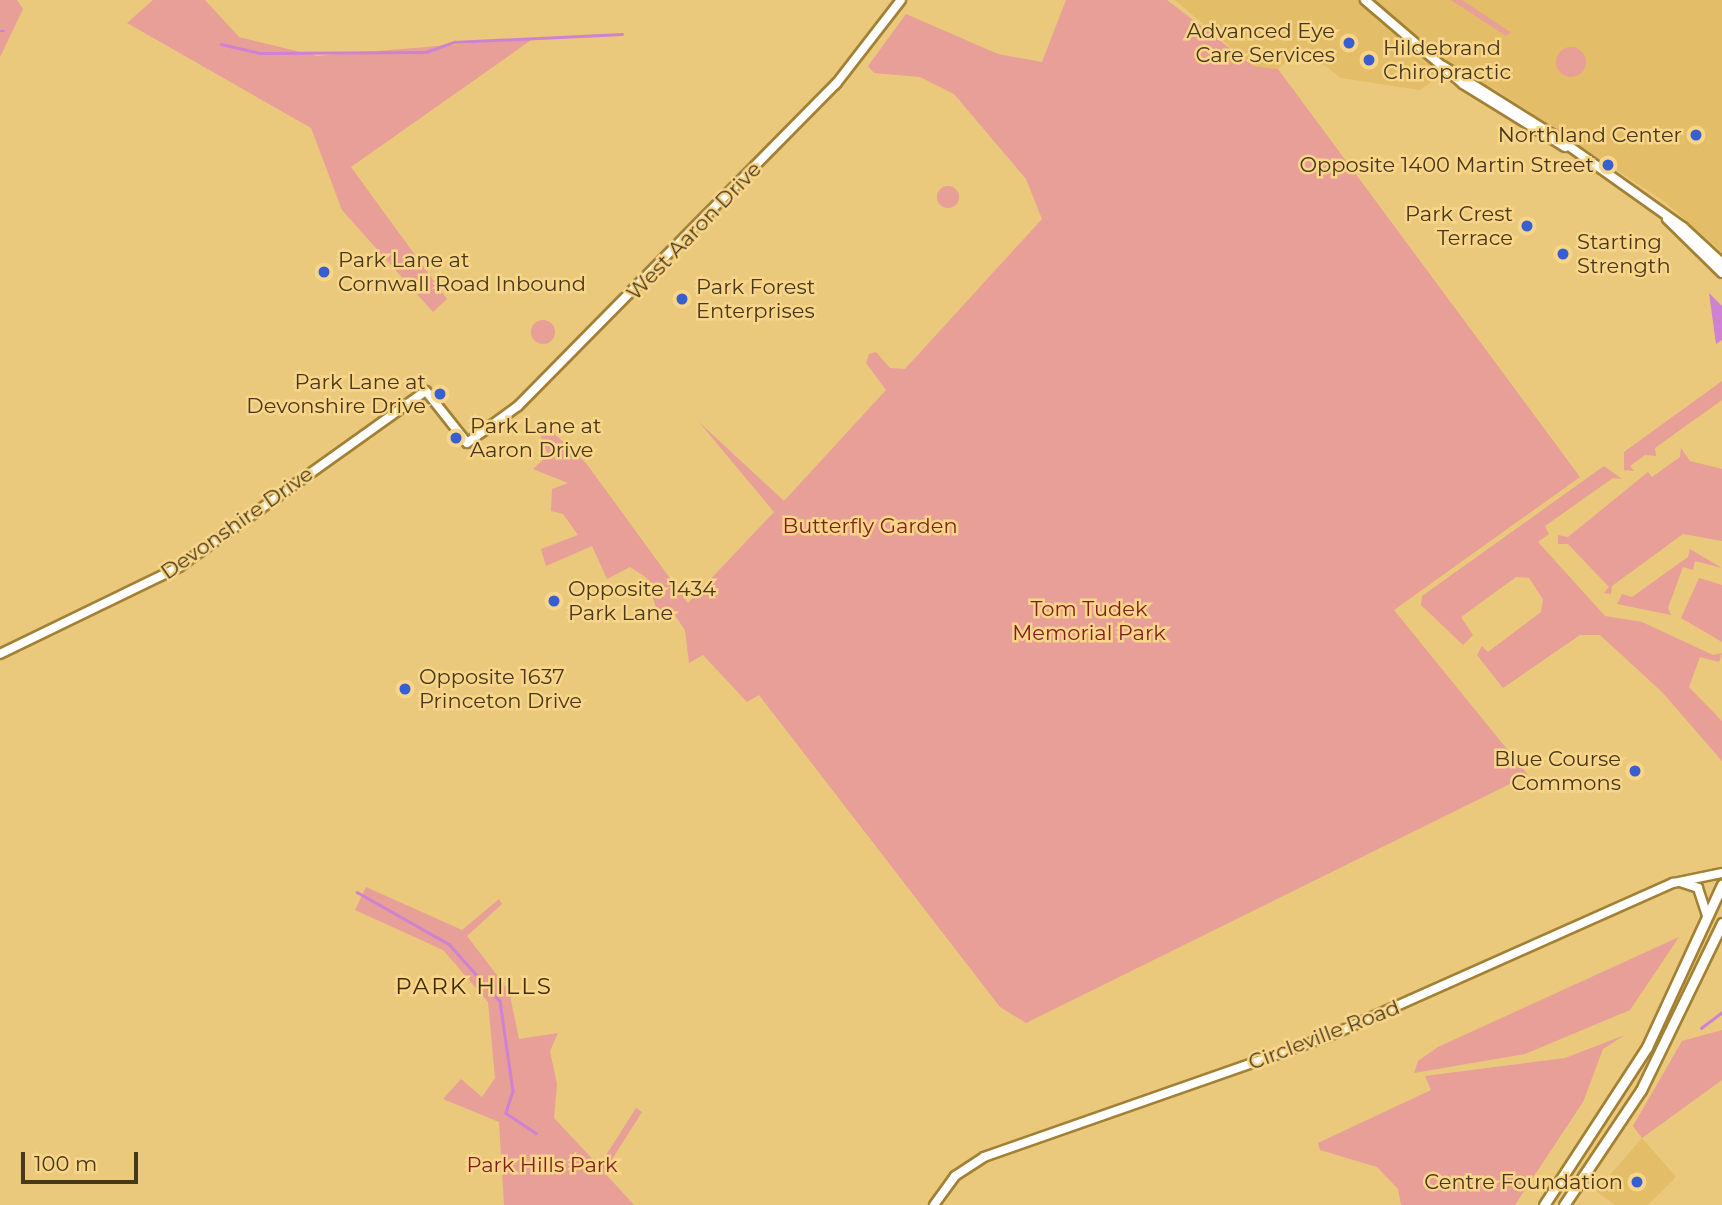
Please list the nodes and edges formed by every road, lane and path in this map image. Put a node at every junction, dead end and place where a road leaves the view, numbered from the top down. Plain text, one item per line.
1 (901, 0) edge
2 (1365, 0) edge
3 (1665, 217) junction
4 (1722, 263) edge
5 (1722, 273) edge
6 (426, 391) joint
7 (0, 654) edge
8 (1722, 873) edge
9 (1673, 883) junction
10 (1722, 885) edge
11 (1707, 917) junction
12 (1722, 923) edge
13 (934, 1205) edge
14 (1544, 1205) edge
15 (1564, 1205) edge

1 - 6 street, West Aaron Drive
2 - 3 street
3 - 4 street
3 - 5 street
6 - 7 street, Devonshire Drive
8 - 9 street, Circleville Road
9 - 11 street
9 - 13 street, Circleville Road
10 - 11 main road
11 - 14 main road
12 - 15 main road

